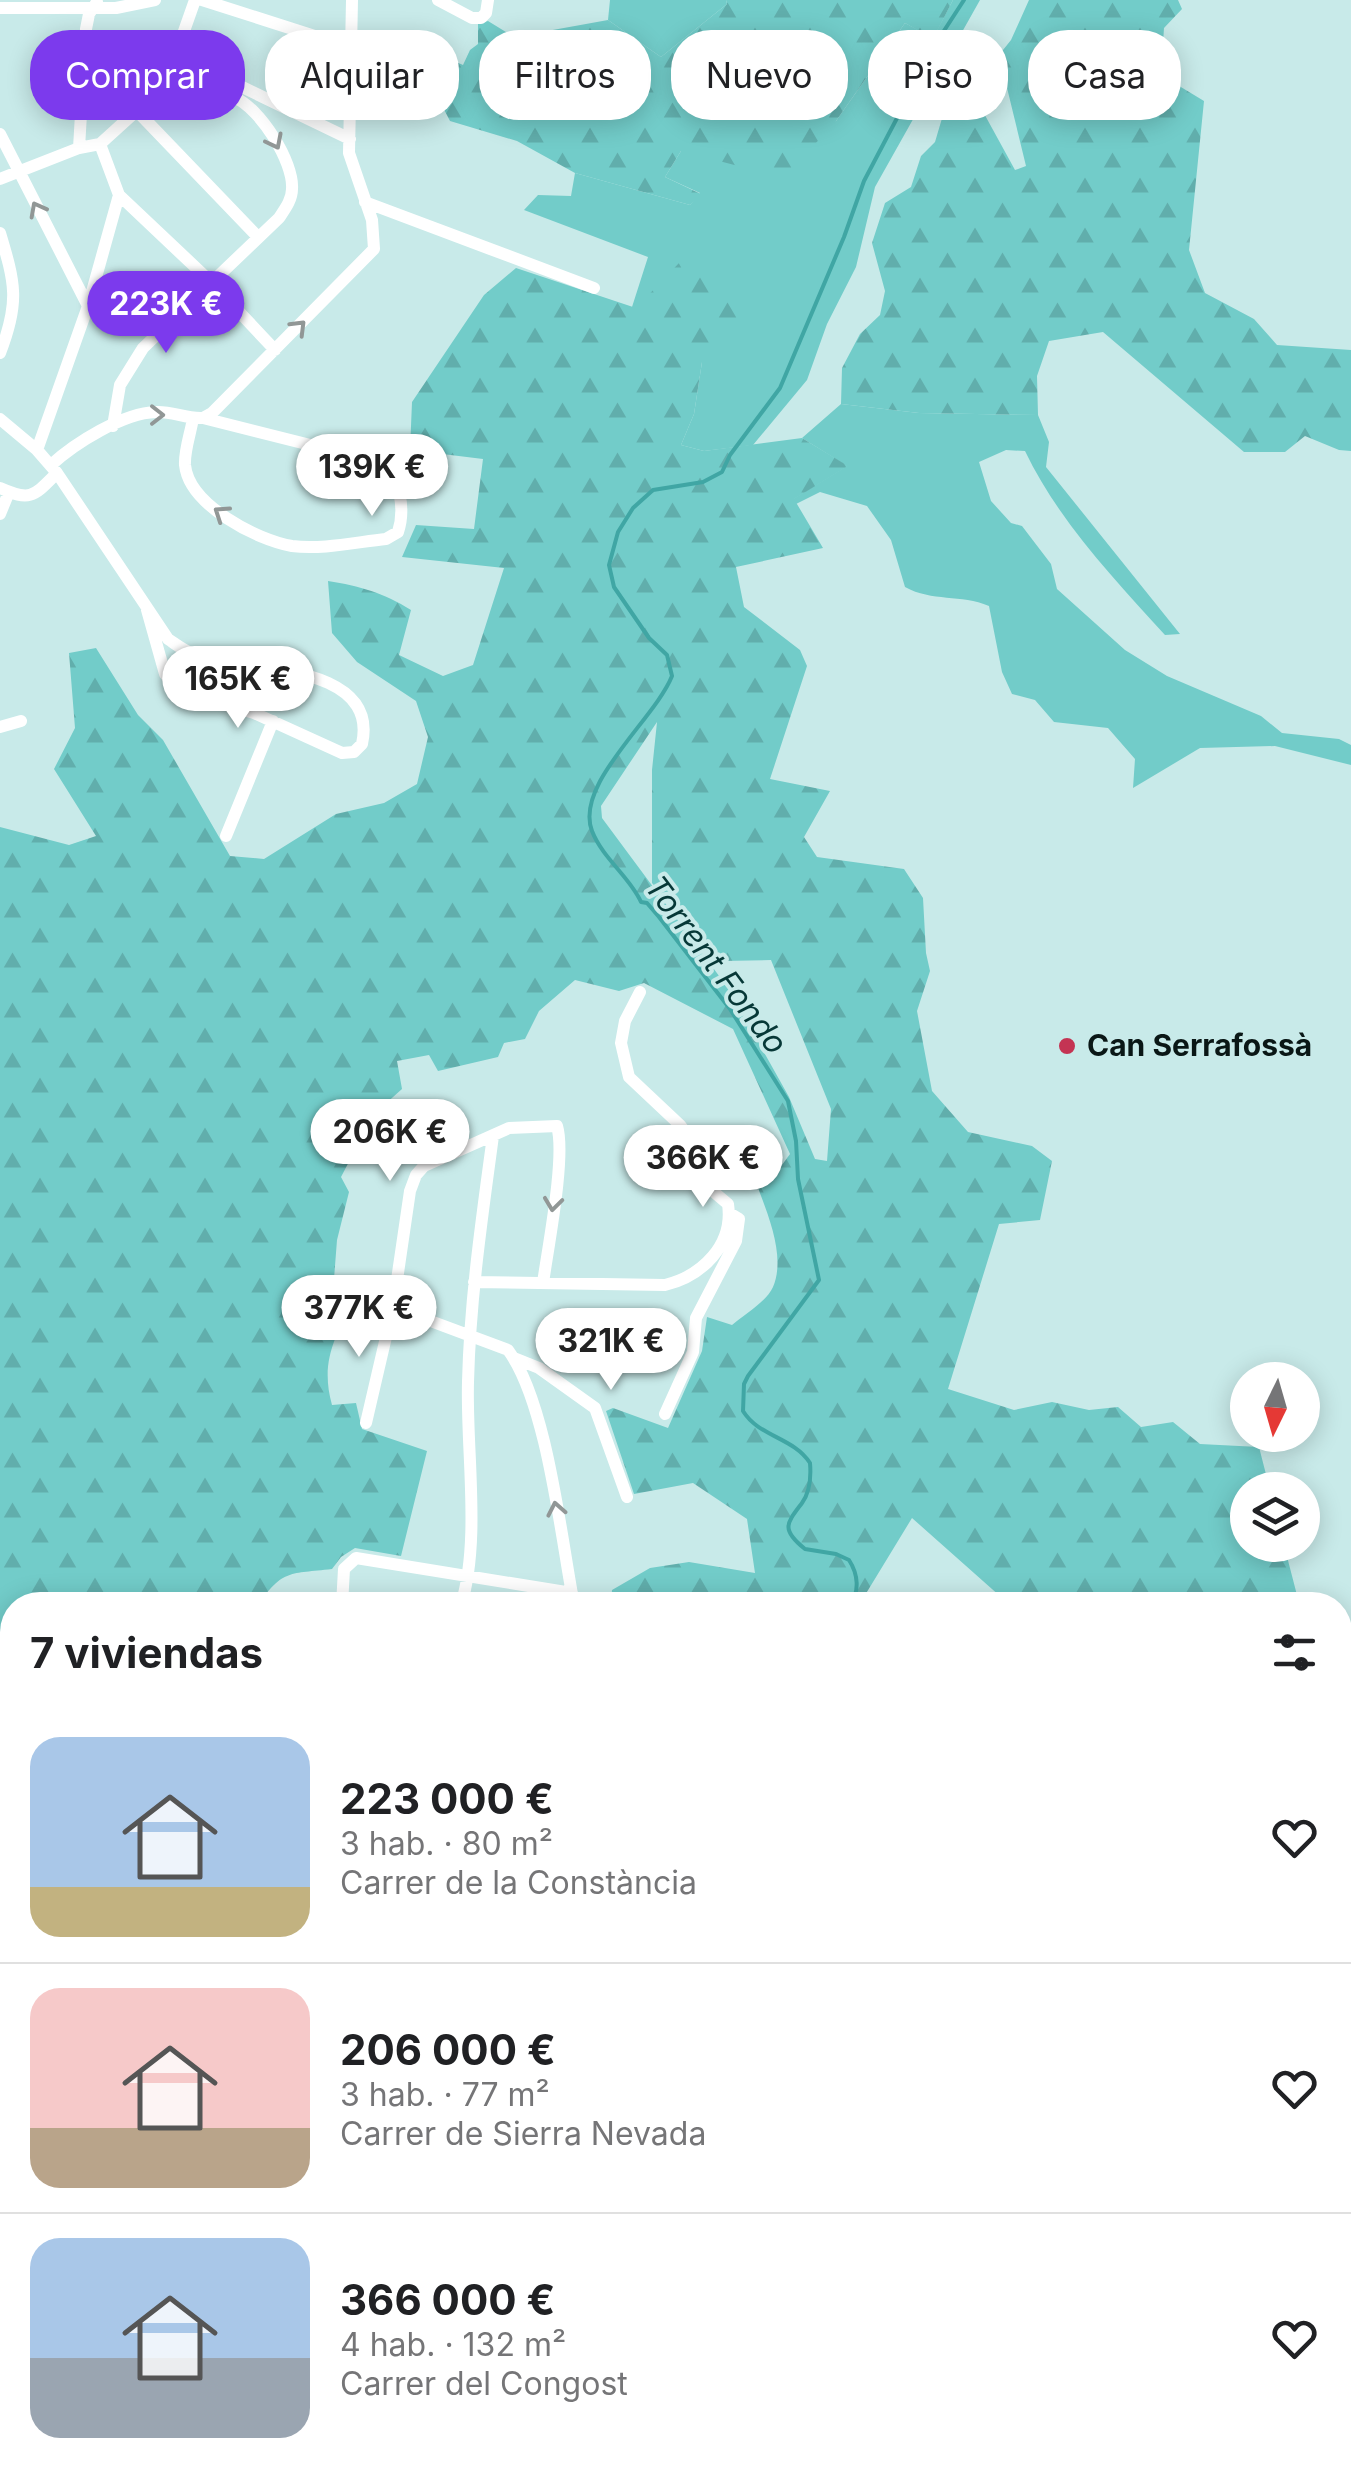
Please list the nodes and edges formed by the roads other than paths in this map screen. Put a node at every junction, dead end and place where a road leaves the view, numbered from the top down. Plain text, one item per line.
1 (155, 0) edge
2 (199, 0) edge
3 (352, 0) edge
4 (438, 0) edge
5 (488, 0) edge
6 (96, 4) edge
7 (0, 8) edge
8 (187, 30) edge
9 (295, 30) edge
10 (352, 30) edge
11 (245, 87) edge
12 (245, 104) edge
13 (125, 120) edge
14 (146, 120) edge
15 (350, 120) edge
16 (0, 134) edge
17 (350, 139) junction
18 (100, 144) junction
19 (79, 148) junction
20 (18, 173) junction
21 (0, 179) edge
22 (119, 195) junction
23 (365, 202) junction
24 (0, 232) edge
25 (258, 238) junction
26 (212, 282) junction
27 (594, 288) dead end
28 (88, 306) junction
29 (275, 350) junction
30 (0, 352) edge
31 (198, 418) junction
32 (0, 419) edge
33 (113, 426) junction
34 (38, 450) junction
35 (54, 469) junction
36 (4, 490) edge
37 (0, 514) edge
38 (148, 610) junction
39 (273, 721) junction
40 (21, 722) dead end
41 (0, 726) edge
42 (226, 836) dead end
43 (640, 992) dead end
44 (492, 1136) junction
45 (729, 1214) junction
46 (474, 1282) junction
47 (543, 1283) junction
48 (394, 1306) junction
49 (471, 1334) junction
50 (511, 1354) junction
51 (665, 1414) dead end
52 (366, 1423) dead end
53 (627, 1497) dead end
54 (468, 1575) junction
55 (343, 1592) edge
56 (464, 1592) edge
57 (542, 1592) edge
58 (572, 1592) edge

1 - 6 street
2 - 8 street
2 - 9 street
3 - 10 street
4 - 5 street
6 - 7 street
6 - 19 street
11 - 17 street
12 -> 25 street
13 - 18 street
14 - 25 street
15 - 17 street
16 - 20 street
17 - 23 street
18 - 19 street
18 - 22 street
19 - 20 street
20 - 21 street
28 -> 20 street
22 - 26 street
22 - 28 street
23 - 27 street
29 -> 23 street
24 - 30 street
25 - 26 street
26 - 29 street
26 - 33 street
28 - 34 street
29 - 31 street
31 -> 31 street
33 -> 31 street
32 - 34 street
33 - 35 street
34 - 35 street
35 - 36 street
35 - 38 street
36 - 37 street
38 - 39 street
38 - 39 street
39 - 42 street
40 - 41 street
43 - 45 street
44 - 46 street
44 -> 47 street
44 - 48 street
45 - 47 street
45 - 51 street
46 - 47 street
46 - 49 street
48 - 49 street
48 - 52 street
49 - 50 street
49 - 54 street
50 - 53 street
58 -> 50 street
54 - 55 street
54 - 56 street
54 - 57 street

